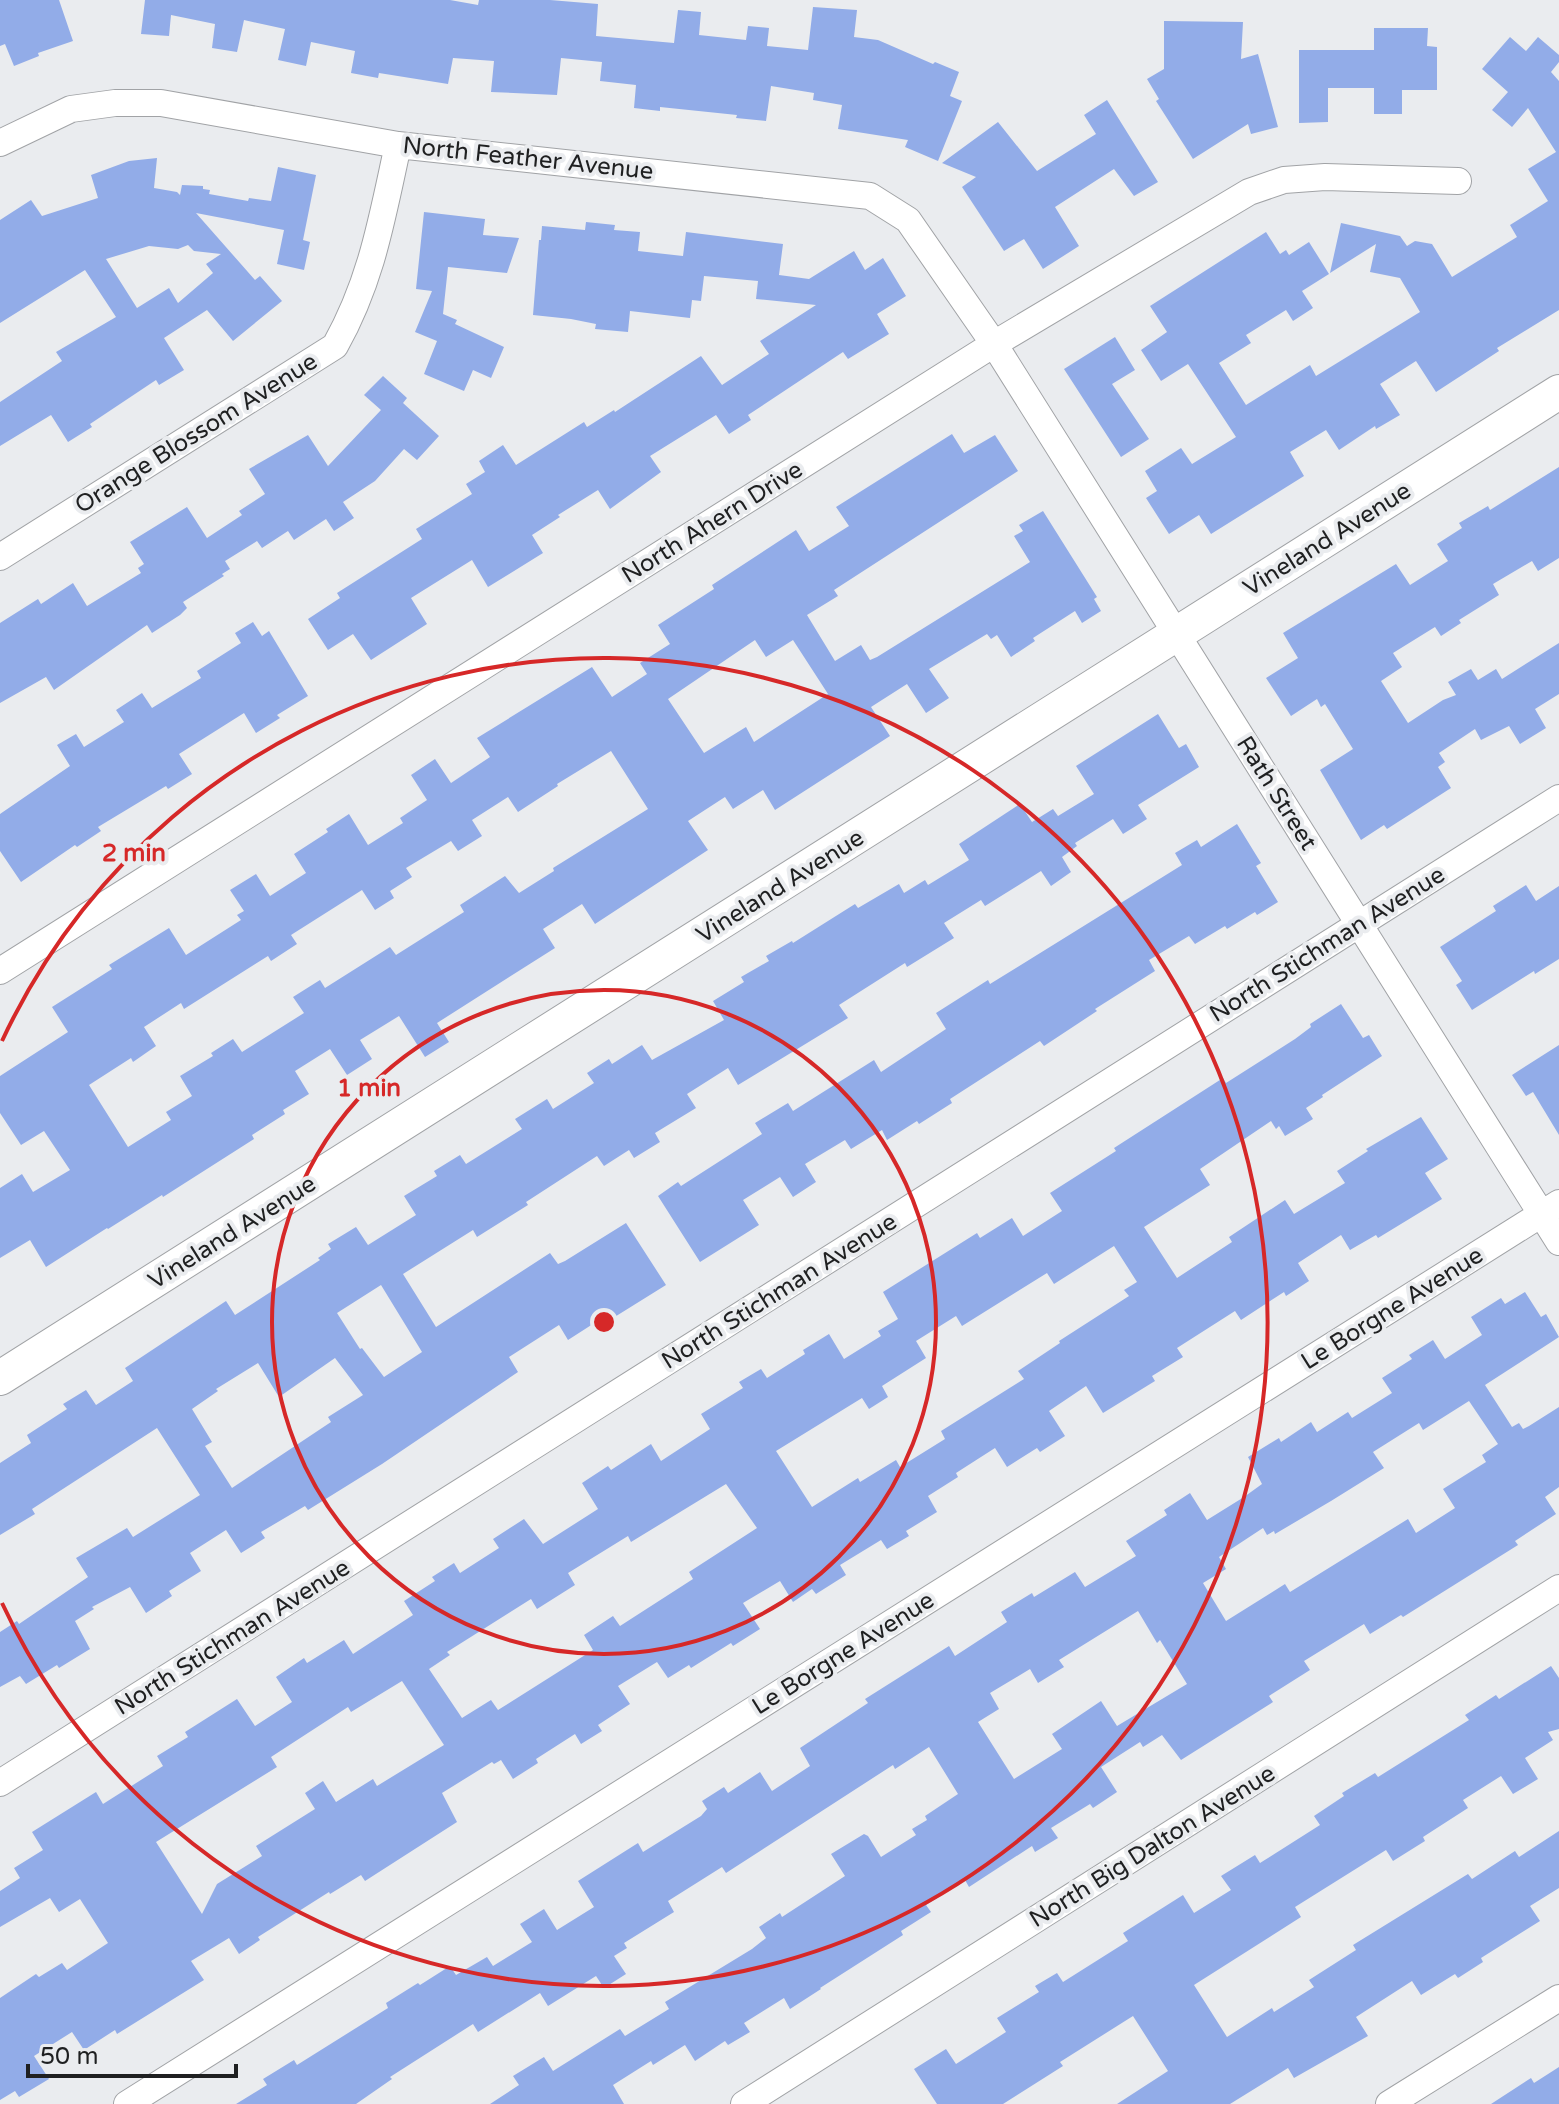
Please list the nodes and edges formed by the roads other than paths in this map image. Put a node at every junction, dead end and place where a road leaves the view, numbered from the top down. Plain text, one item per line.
1 (0, 143) edge
2 (398, 145) junction
3 (1458, 181) dead end
4 (994, 344) junction
5 (1559, 392) edge
6 (0, 557) edge
7 (1178, 634) junction
8 (1559, 798) edge
9 (1359, 924) junction
10 (0, 971) edge
11 (1550, 1208) edge
12 (1559, 1242) edge
13 (0, 1378) edge
14 (1559, 1588) edge
15 (0, 1783) edge
16 (1559, 1998) edge
17 (127, 2104) edge
18 (744, 2104) edge
19 (1389, 2104) edge

1 - 2 street, North Feather Avenue
2 - 4 street, North Feather Avenue
2 - 6 street, Orange Blossom Avenue
3 - 4 street, North Ahern Drive
4 - 7 street, Rath Street
4 - 10 street, North Ahern Drive
5 - 7 street, Vineland Avenue
7 - 9 street, Rath Street
7 - 13 street, Vineland Avenue
8 - 9 street, North Stichman Avenue
9 - 11 street, Rath Street
9 - 15 street, North Stichman Avenue
11 - 12 street, Rath Street
11 - 17 street, Le Borgne Avenue
14 - 18 street, North Big Dalton Avenue
16 - 19 street

